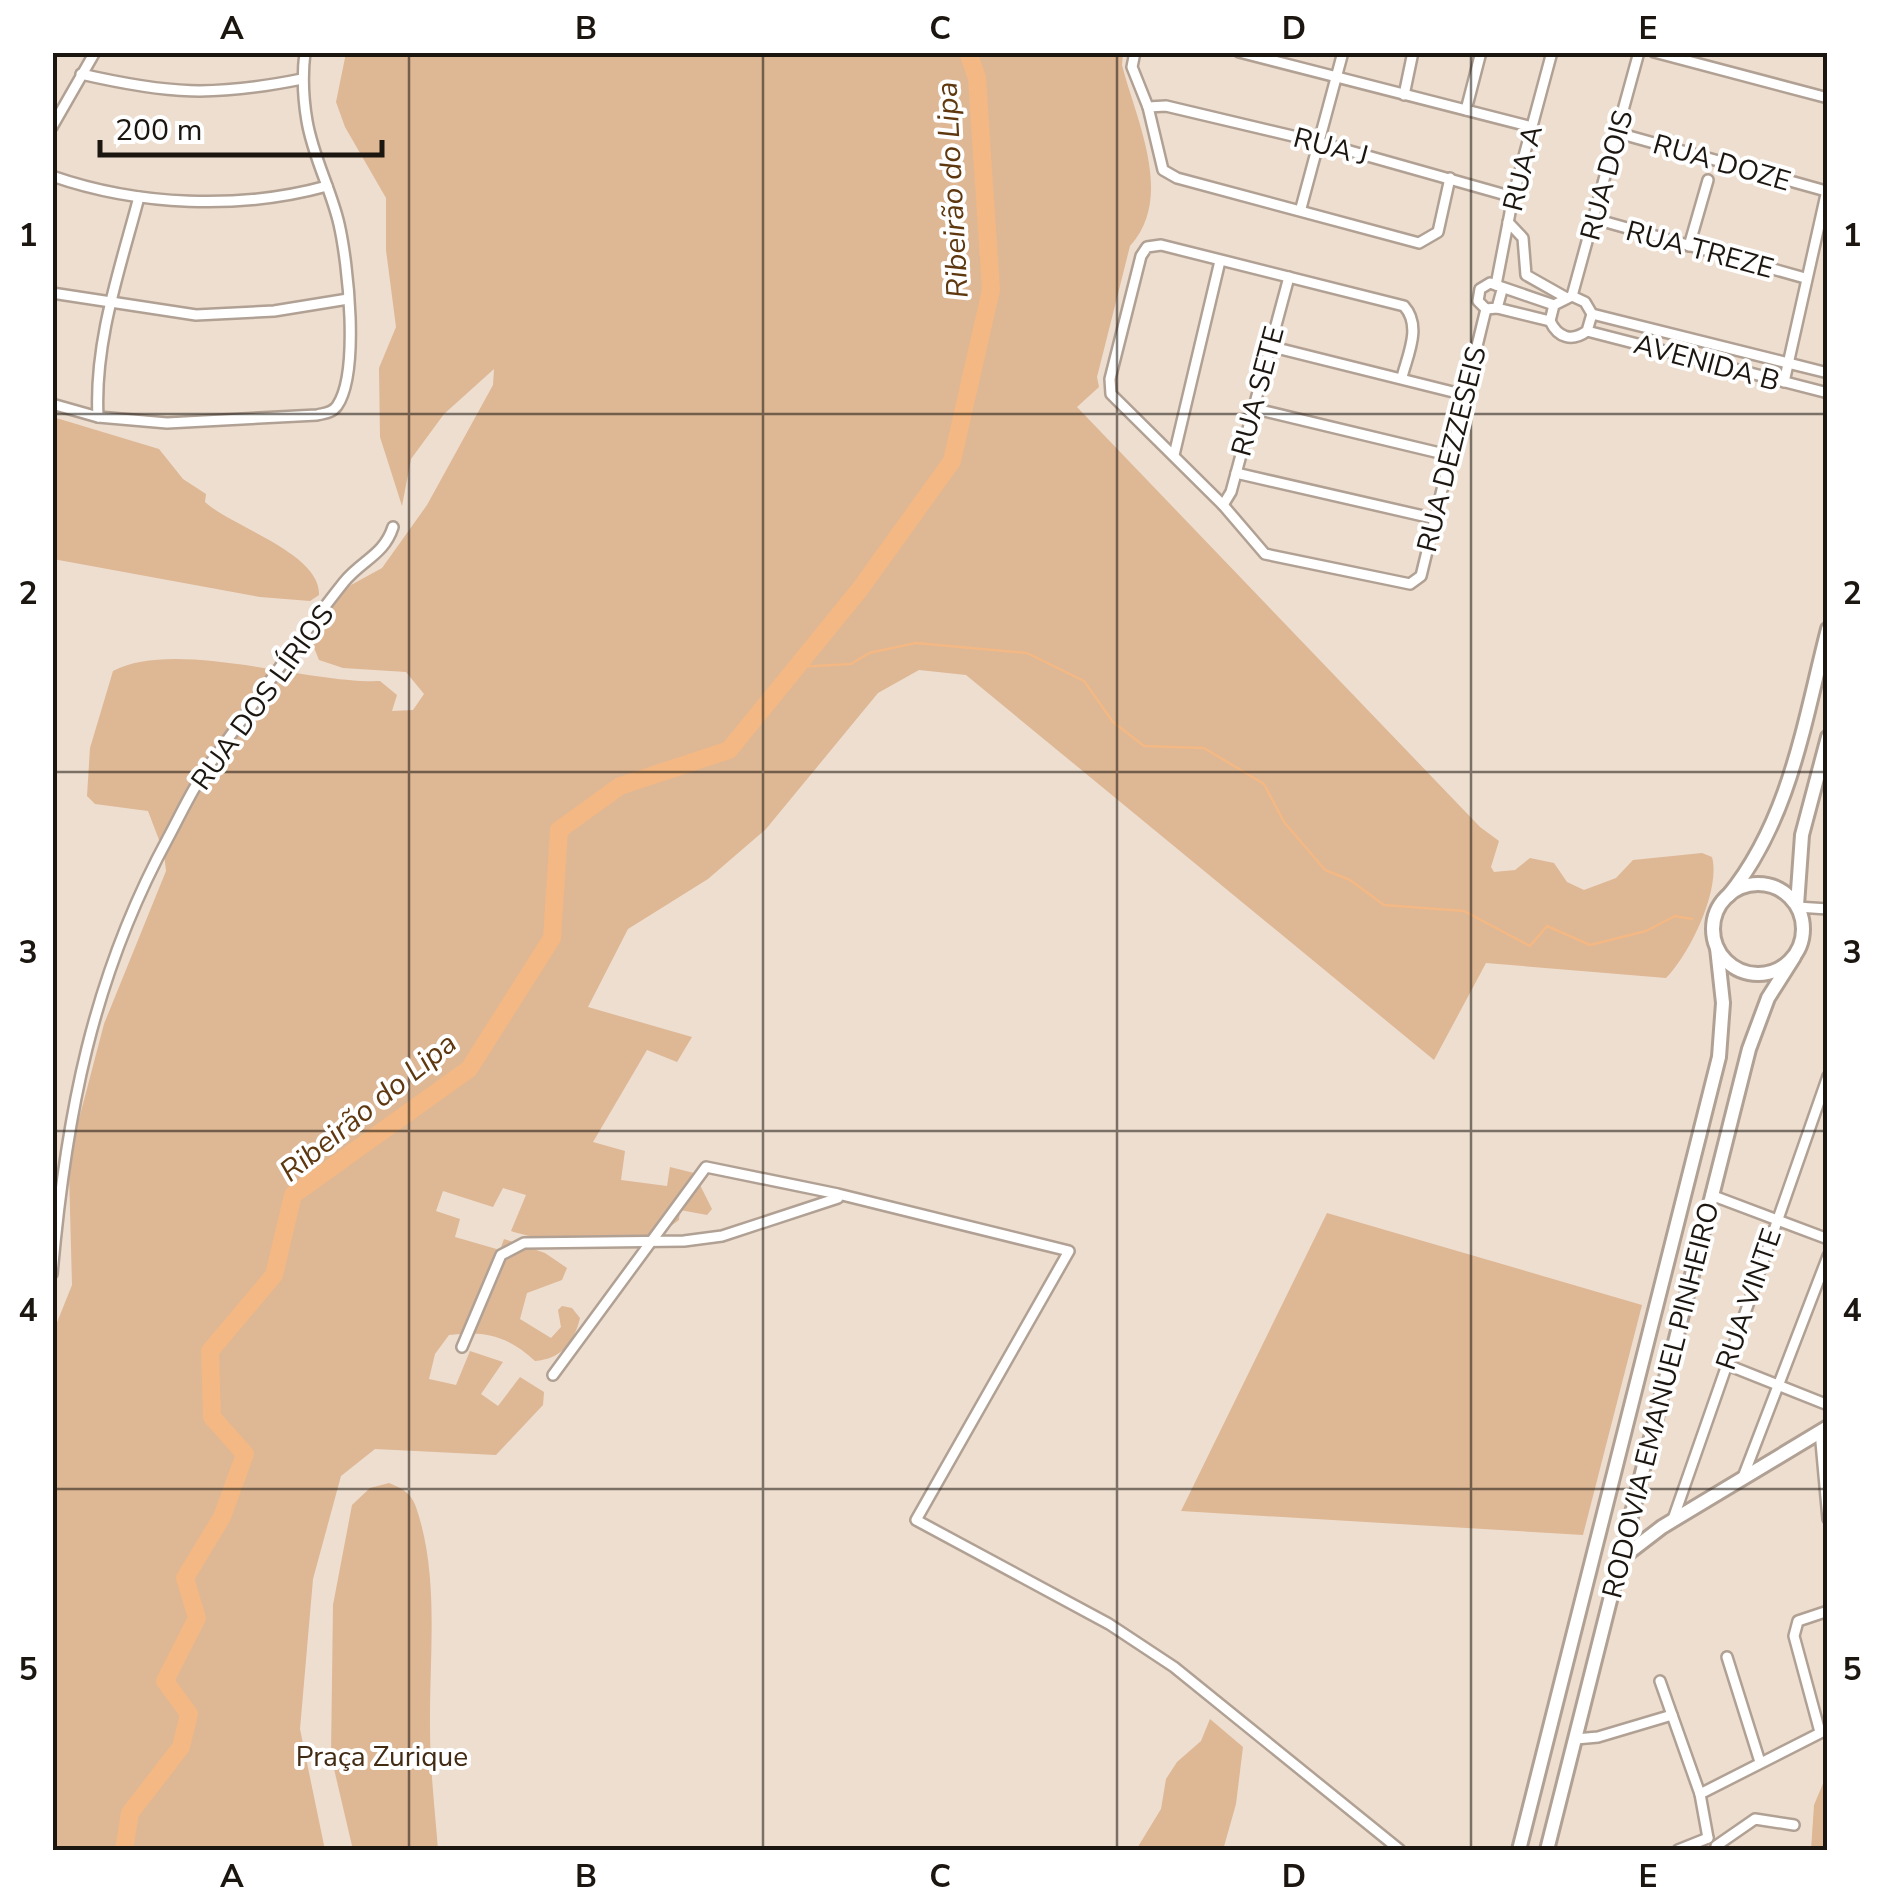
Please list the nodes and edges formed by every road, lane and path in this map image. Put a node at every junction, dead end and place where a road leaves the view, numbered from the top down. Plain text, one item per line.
1 (94, 52) edge
2 (305, 52) edge
3 (1135, 52) edge
4 (1239, 52) edge
5 (1343, 52) edge
6 (1414, 52) edge
7 (1481, 52) edge
8 (1552, 52) edge
9 (1640, 52) edge
10 (1654, 52) edge
11 (1275, 57) edge
12 (81, 74) junction
13 (302, 79) junction
14 (1336, 79) junction
15 (1404, 94) junction
16 (1828, 98) edge
17 (1148, 107) junction
18 (1466, 110) junction
19 (52, 127) edge
20 (1532, 127) junction
21 (1618, 134) junction
22 (1318, 142) junction
23 (52, 176) edge
24 (1450, 178) junction
25 (1708, 180) dead end
26 (327, 186) junction
27 (1827, 189) edge
28 (139, 197) junction
29 (1513, 198) junction
30 (1302, 208) junction
31 (1595, 220) junction
32 (1508, 222) junction
33 (1689, 246) junction
34 (1220, 260) junction
35 (1289, 277) junction
36 (1805, 278) junction
37 (1499, 287) junction
38 (52, 293) edge
39 (1569, 297) junction
40 (348, 299) junction
41 (110, 302) junction
42 (1554, 305) junction
43 (1491, 309) junction
44 (1592, 314) junction
45 (1550, 321) junction
46 (1587, 331) junction
47 (1269, 346) junction
48 (1788, 362) junction
49 (1828, 373) edge
50 (1402, 377) junction
51 (1784, 382) junction
52 (1465, 394) junction
53 (1828, 394) edge
54 (52, 404) edge
55 (1252, 408) junction
56 (98, 417) junction
57 (1174, 455) junction
58 (1448, 455) junction
59 (1236, 474) junction
60 (1224, 504) junction
61 (1432, 518) junction
62 (393, 527) dead end
63 (1828, 629) edge
64 (1828, 737) edge
65 (1728, 896) junction
66 (1797, 907) junction
67 (1828, 910) edge
68 (1717, 948) junction
69 (1794, 957) junction
70 (1828, 1076) edge
71 (58, 1158) edge
72 (1711, 1195) junction
73 (848, 1197) junction
74 (1776, 1219) junction
75 (1828, 1238) edge
76 (649, 1245) junction
77 (1828, 1256) edge
78 (52, 1274) edge
79 (462, 1347) dead end
80 (1725, 1364) junction
81 (554, 1375) dead end
82 (1776, 1385) junction
83 (1828, 1405) edge
84 (1824, 1429) edge
85 (1743, 1477) junction
86 (1634, 1506) junction
87 (1828, 1519) edge
88 (1667, 1524) junction
89 (1619, 1560) junction
90 (1828, 1611) edge
91 (1727, 1658) dead end
92 (1660, 1681) dead end
93 (1672, 1715) junction
94 (1824, 1730) edge
95 (1576, 1739) junction
96 (1760, 1762) junction
97 (1700, 1794) junction
98 (1794, 1825) dead end
99 (1714, 1845) edge
100 (1400, 1850) edge
101 (1519, 1850) edge
102 (1547, 1850) edge
103 (1678, 1850) edge

1 - 12 street
2 - 13 street
3 - 17 street
4 - 11 street
5 - 14 street
6 - 15 street
7 - 18 street
8 - 20 street, RUA A
9 - 21 street, RUA DOIS
10 - 16 street
11 - 14 street
12 - 13 street
12 - 19 street
13 - 26 street
14 - 15 street
14 - 22 street
15 - 18 street
17 - 22 street, RUA J
17 - 30 street
18 - 20 street
20 - 29 street, RUA A
21 - 27 street, RUA DOZE
21 - 31 street, RUA DOIS
22 - 24 street, RUA J
22 - 30 street
23 - 28 street
24 - 29 street, RUA J
24 - 30 street
25 - 33 street
26 - 28 street
26 - 40 street
27 - 36 street
28 - 41 street
29 - 32 street, RUA A
31 - 33 street, RUA TREZE
31 - 39 street, RUA DOIS
32 - 37 street, RUA A
32 - 39 street, AVENIDA B
33 - 36 street, RUA TREZE
34 - 35 street
34 - 57 street
34 - 57 street
35 - 47 street, RUA SETE
35 - 50 street
36 - 48 street
37 - 42 street
37 - 43 street
37 - 43 street
38 - 41 street
39 - 42 street
39 - 44 street, AVENIDA B
40 - 41 street
40 - 56 street
41 - 56 street
42 - 45 street
43 - 45 street
43 - 52 street, RUA DEZZESEIS
44 - 46 street
44 - 48 street, AVENIDA B
45 - 46 street, AVENIDA B
46 - 51 street, AVENIDA B
47 - 50 street
47 - 55 street, RUA SETE
48 - 49 street, AVENIDA B
48 - 51 street
50 - 52 street
51 - 53 street, AVENIDA B
52 - 58 street, RUA DEZZESEIS
54 - 56 street
55 - 58 street
55 - 59 street, RUA SETE
57 - 60 street
58 - 61 street, RUA DEZZESEIS
59 - 60 street, RUA SETE
59 - 61 street
60 - 61 street, RUA DEZZESEIS
62 - 71 street, RUA DOS LÍRIOS
63 - 65 main road
64 - 66 main road
65 - 66 main road
65 - 68 main road
66 - 67 street
66 - 69 main road
68 - 69 main road
68 - 101 main road, RODOVIA EMANUEL PINHEIRO
69 - 72 main road, RODOVIA EMANUEL PINHEIRO
70 - 74 street, RUA VINTE
71 - 78 street, RUA DOS LÍRIOS
72 - 74 street
72 - 86 main road, RODOVIA EMANUEL PINHEIRO
73 - 76 street
73 - 76 street
73 - 100 street
74 - 75 street
74 - 80 street, RUA VINTE
76 - 79 street
76 - 81 street
77 - 82 street
80 - 82 street
80 - 88 street, RUA VINTE
82 - 83 street
82 - 85 street
84 - 85 main road
84 - 87 street
85 - 88 main road
86 - 88 main road
86 - 89 main road, RODOVIA EMANUEL PINHEIRO
88 - 89 main road
89 - 95 main road, RODOVIA EMANUEL PINHEIRO
90 - 94 street
91 - 96 street
92 - 93 street
93 - 95 street
93 - 97 street
94 - 96 street
95 - 102 main road, RODOVIA EMANUEL PINHEIRO
96 - 97 street
97 - 99 street
98 - 99 street
99 - 103 street

